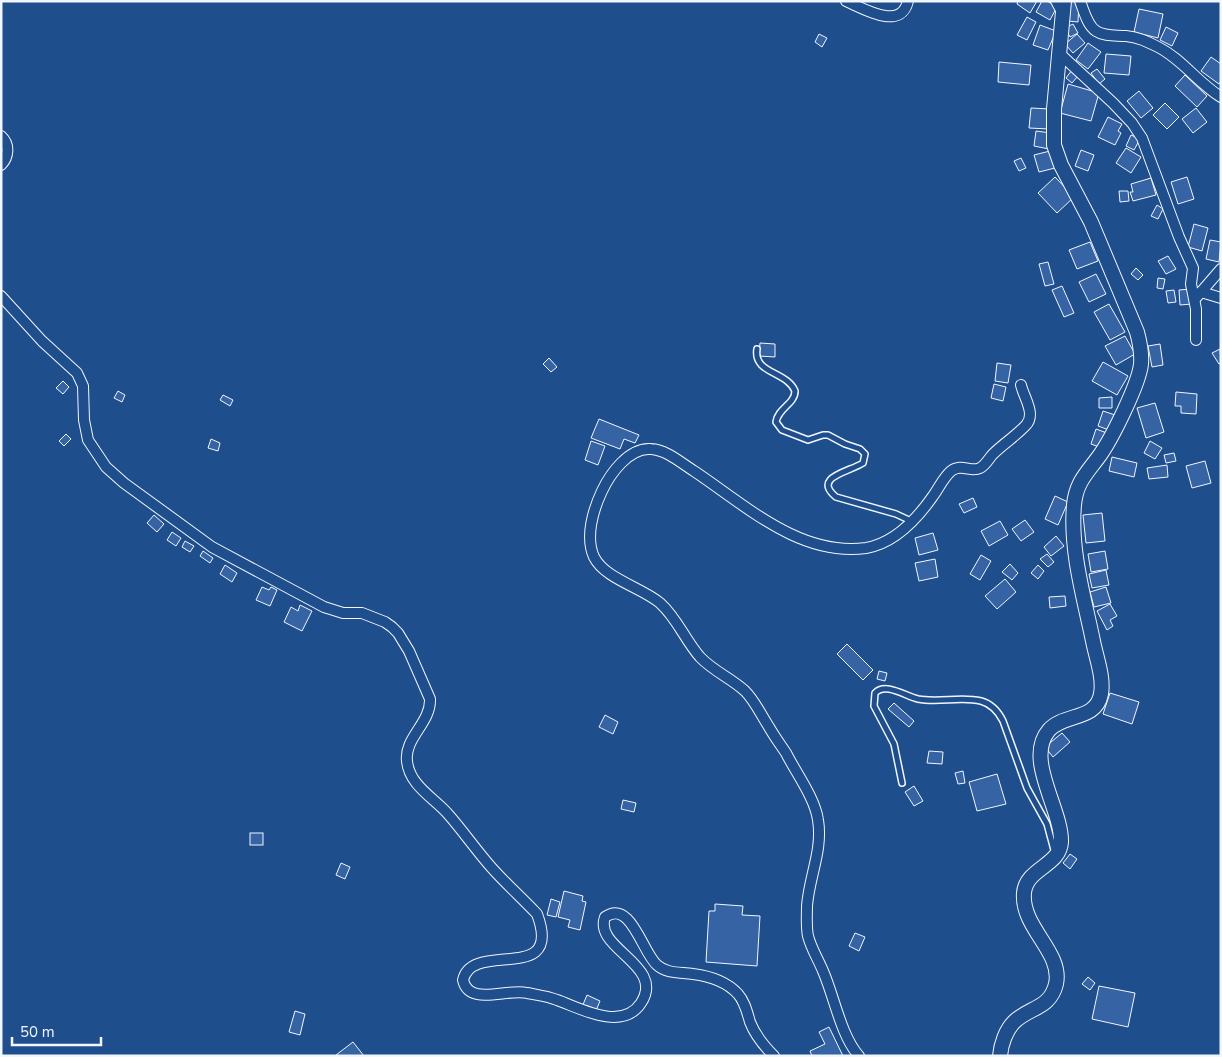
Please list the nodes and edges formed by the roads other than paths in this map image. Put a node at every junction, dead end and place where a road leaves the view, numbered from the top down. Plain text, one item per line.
1 (846, 1) edge
2 (908, 1) edge
3 (1056, 1) edge
4 (1080, 1) edge
5 (1063, 8) edge
6 (1060, 54) junction
7 (1221, 97) edge
8 (1, 136) edge
9 (1, 166) edge
10 (1221, 268) edge
11 (1198, 295) junction
12 (1, 296) edge
13 (1221, 298) edge
14 (1196, 340) dead end
15 (757, 349) dead end
16 (1021, 384) dead end
17 (912, 521) junction
18 (902, 782) dead end
19 (1056, 858) junction
20 (774, 1056) edge
21 (859, 1056) edge
22 (1000, 1056) edge

1 - 2 street
3 - 5 street
4 - 7 street
5 - 6 street
6 - 11 street
6 - 19 street
8 - 9 street
10 - 11 street
11 - 13 street
11 - 14 street
12 - 20 street
15 - 17 lane
16 - 17 street
17 - 21 street
18 - 19 lane
19 - 22 street

